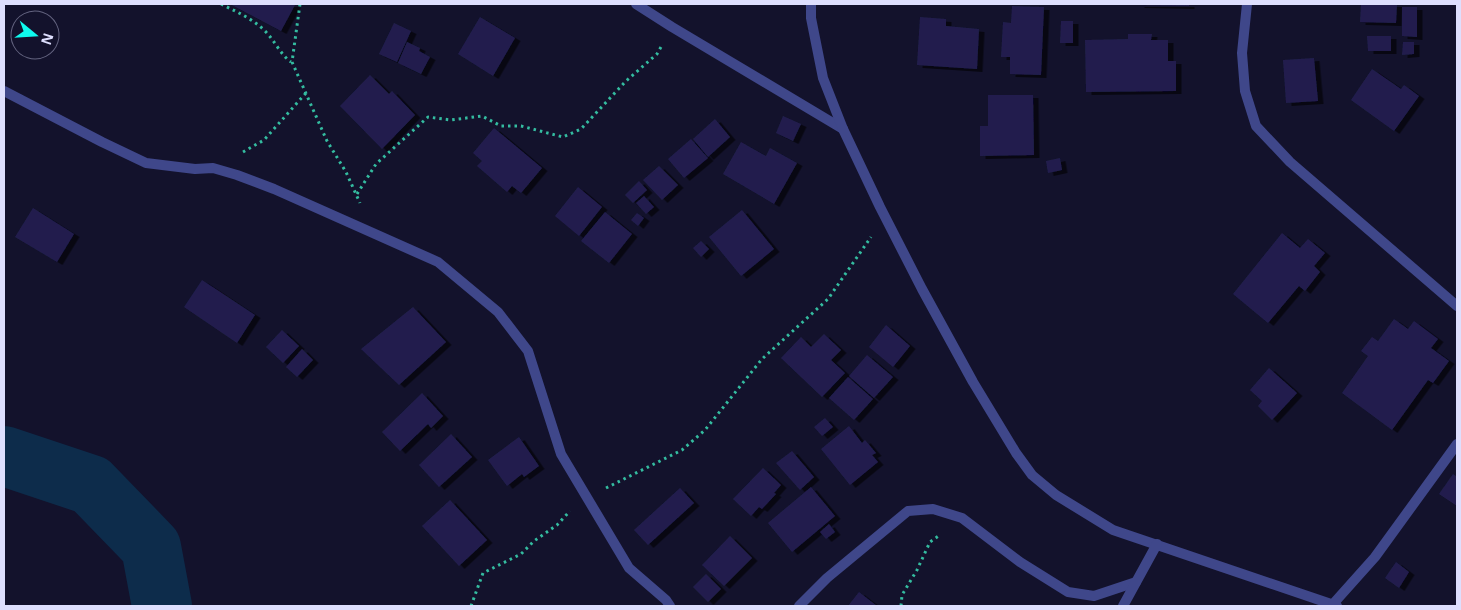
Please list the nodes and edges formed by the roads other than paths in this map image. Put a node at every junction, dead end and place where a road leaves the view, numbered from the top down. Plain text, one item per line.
1 (636, 4) edge
2 (811, 4) edge
3 (1247, 4) edge
4 (4, 91) edge
5 (843, 129) junction
6 (1457, 306) edge
7 (1457, 444) edge
8 (1157, 544) junction
9 (1136, 582) junction
10 (1335, 605) edge
11 (670, 606) edge
12 (799, 606) edge
13 (1123, 606) edge

1 - 5 street
2 - 5 street
3 - 6 street
4 - 11 street
5 - 8 street
7 - 10 street
8 - 9 street
8 - 10 street
9 - 12 street
9 - 13 street

